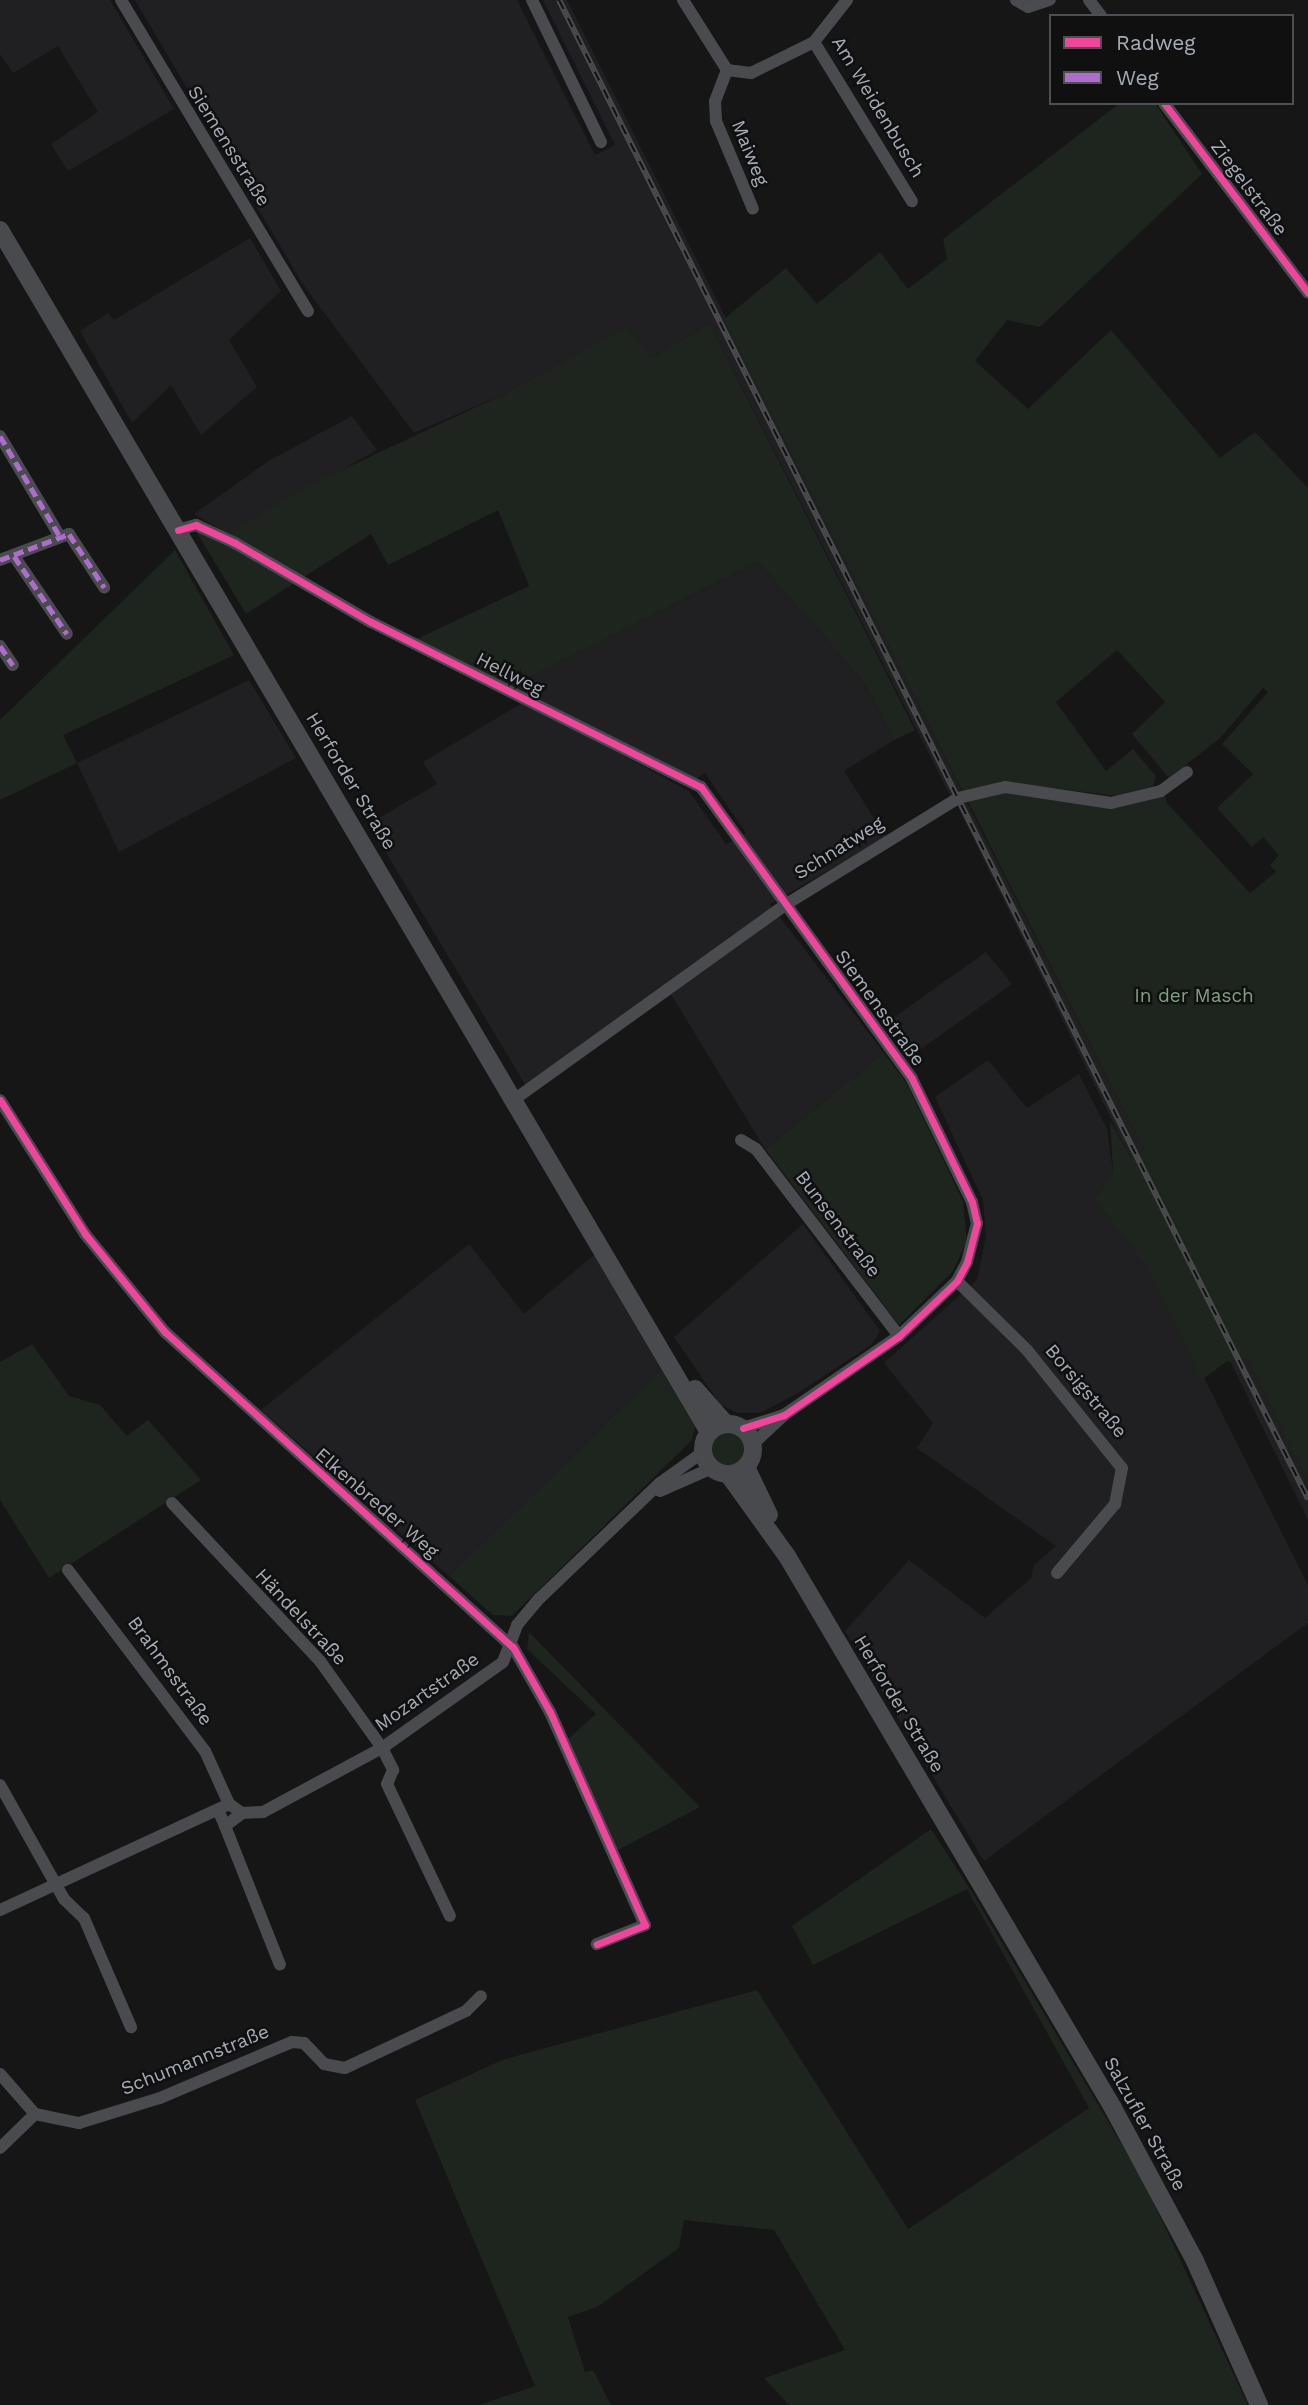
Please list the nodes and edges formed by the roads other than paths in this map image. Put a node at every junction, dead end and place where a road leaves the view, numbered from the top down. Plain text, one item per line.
1 (121, 0) edge
2 (532, 0) edge
3 (682, 0) edge
4 (847, 0) edge
5 (1016, 0) edge
6 (1050, 0) edge
7 (814, 42) junction
8 (727, 71) junction
9 (1166, 105) edge
10 (601, 142) dead end
11 (912, 201) dead end
12 (753, 209) dead end
13 (0, 230) edge
14 (1308, 293) edge
15 (308, 312) dead end
16 (0, 436) edge
17 (4, 451) edge
18 (178, 530) junction
19 (59, 535) junction
20 (14, 556) junction
21 (0, 560) edge
22 (104, 587) dead end
23 (67, 634) dead end
24 (0, 646) edge
25 (13, 665) dead end
26 (1187, 772) dead end
27 (785, 905) junction
28 (515, 1099) junction
29 (0, 1100) edge
30 (741, 1140) dead end
31 (957, 1281) junction
32 (899, 1336) junction
33 (667, 1353) junction
34 (784, 1415) junction
35 (735, 1426) junction
36 (709, 1433) junction
37 (753, 1444) junction
38 (703, 1452) junction
39 (746, 1467) junction
40 (720, 1471) junction
41 (652, 1493) junction
42 (172, 1503) dead end
43 (787, 1556) junction
44 (68, 1570) dead end
45 (1058, 1573) dead end
46 (513, 1647) junction
47 (382, 1748) junction
48 (0, 1785) edge
49 (223, 1807) junction
50 (242, 1813) junction
51 (225, 1826) junction
52 (975, 1873) joint
53 (57, 1884) junction
54 (0, 1910) edge
55 (450, 1916) dead end
56 (597, 1944) dead end
57 (280, 1965) dead end
58 (481, 1996) dead end
59 (131, 2027) dead end
60 (0, 2074) edge
61 (35, 2114) junction
62 (0, 2148) edge
63 (1259, 2405) edge

1 - 15 street, Siemensstraße
2 - 10 street
3 - 8 street
4 - 7 street, Am Weidenbusch
5 - 6 street
7 - 8 street
7 - 11 street, Am Weidenbusch
8 - 12 street, Maiweg
9 - 14 street, Ziegelstraße
13 - 18 main road, Herforder Straße
16 - 17 street
17 - 19 street
18 - 27 street, Hellweg
18 - 28 main road, Herforder Straße
19 - 20 street
19 - 22 street
20 - 21 street
20 - 23 street
24 - 25 street
26 - 27 street, Schnatweg
27 - 28 street, Schnatweg
27 - 31 street, Siemensstraße
28 - 33 main road, Herforder Straße
29 - 46 street, Elkenbreder Weg
30 - 32 street, Bunsenstraße
31 - 32 street, Siemensstraße
31 - 45 street, Borsigstraße
32 - 34 street, Siemensstraße
33 - 35 main road, Herforder Straße
33 - 36 main road, Herforder Straße
34 - 35 street, Siemensstraße
34 - 37 street, Siemensstraße
35 - 36 main road
35 - 37 main road
36 - 38 main road
37 - 39 main road
38 - 40 main road
38 - 41 street, Mozartstraße
39 - 40 main road
39 - 43 main road, Herforder Straße
40 - 41 street, Mozartstraße
40 - 43 main road, Herforder Straße
41 - 46 street, Mozartstraße
42 - 47 street, Händelstraße
43 - 52 main road, Herforder Straße
44 - 49 street, Brahmsstraße
46 - 47 street, Mozartstraße
46 - 56 street, Elkenbreder Weg
47 - 50 street, Mozartstraße
47 - 55 street, Händelstraße
48 - 53 street
49 - 50 street
49 - 51 street
49 - 53 street
50 - 51 street, Mozartstraße
51 - 57 street
52 - 63 main road, Salzufler Straße
53 - 54 street
53 - 59 street
58 - 61 street, Schumannstraße
60 - 61 street
61 - 62 street

